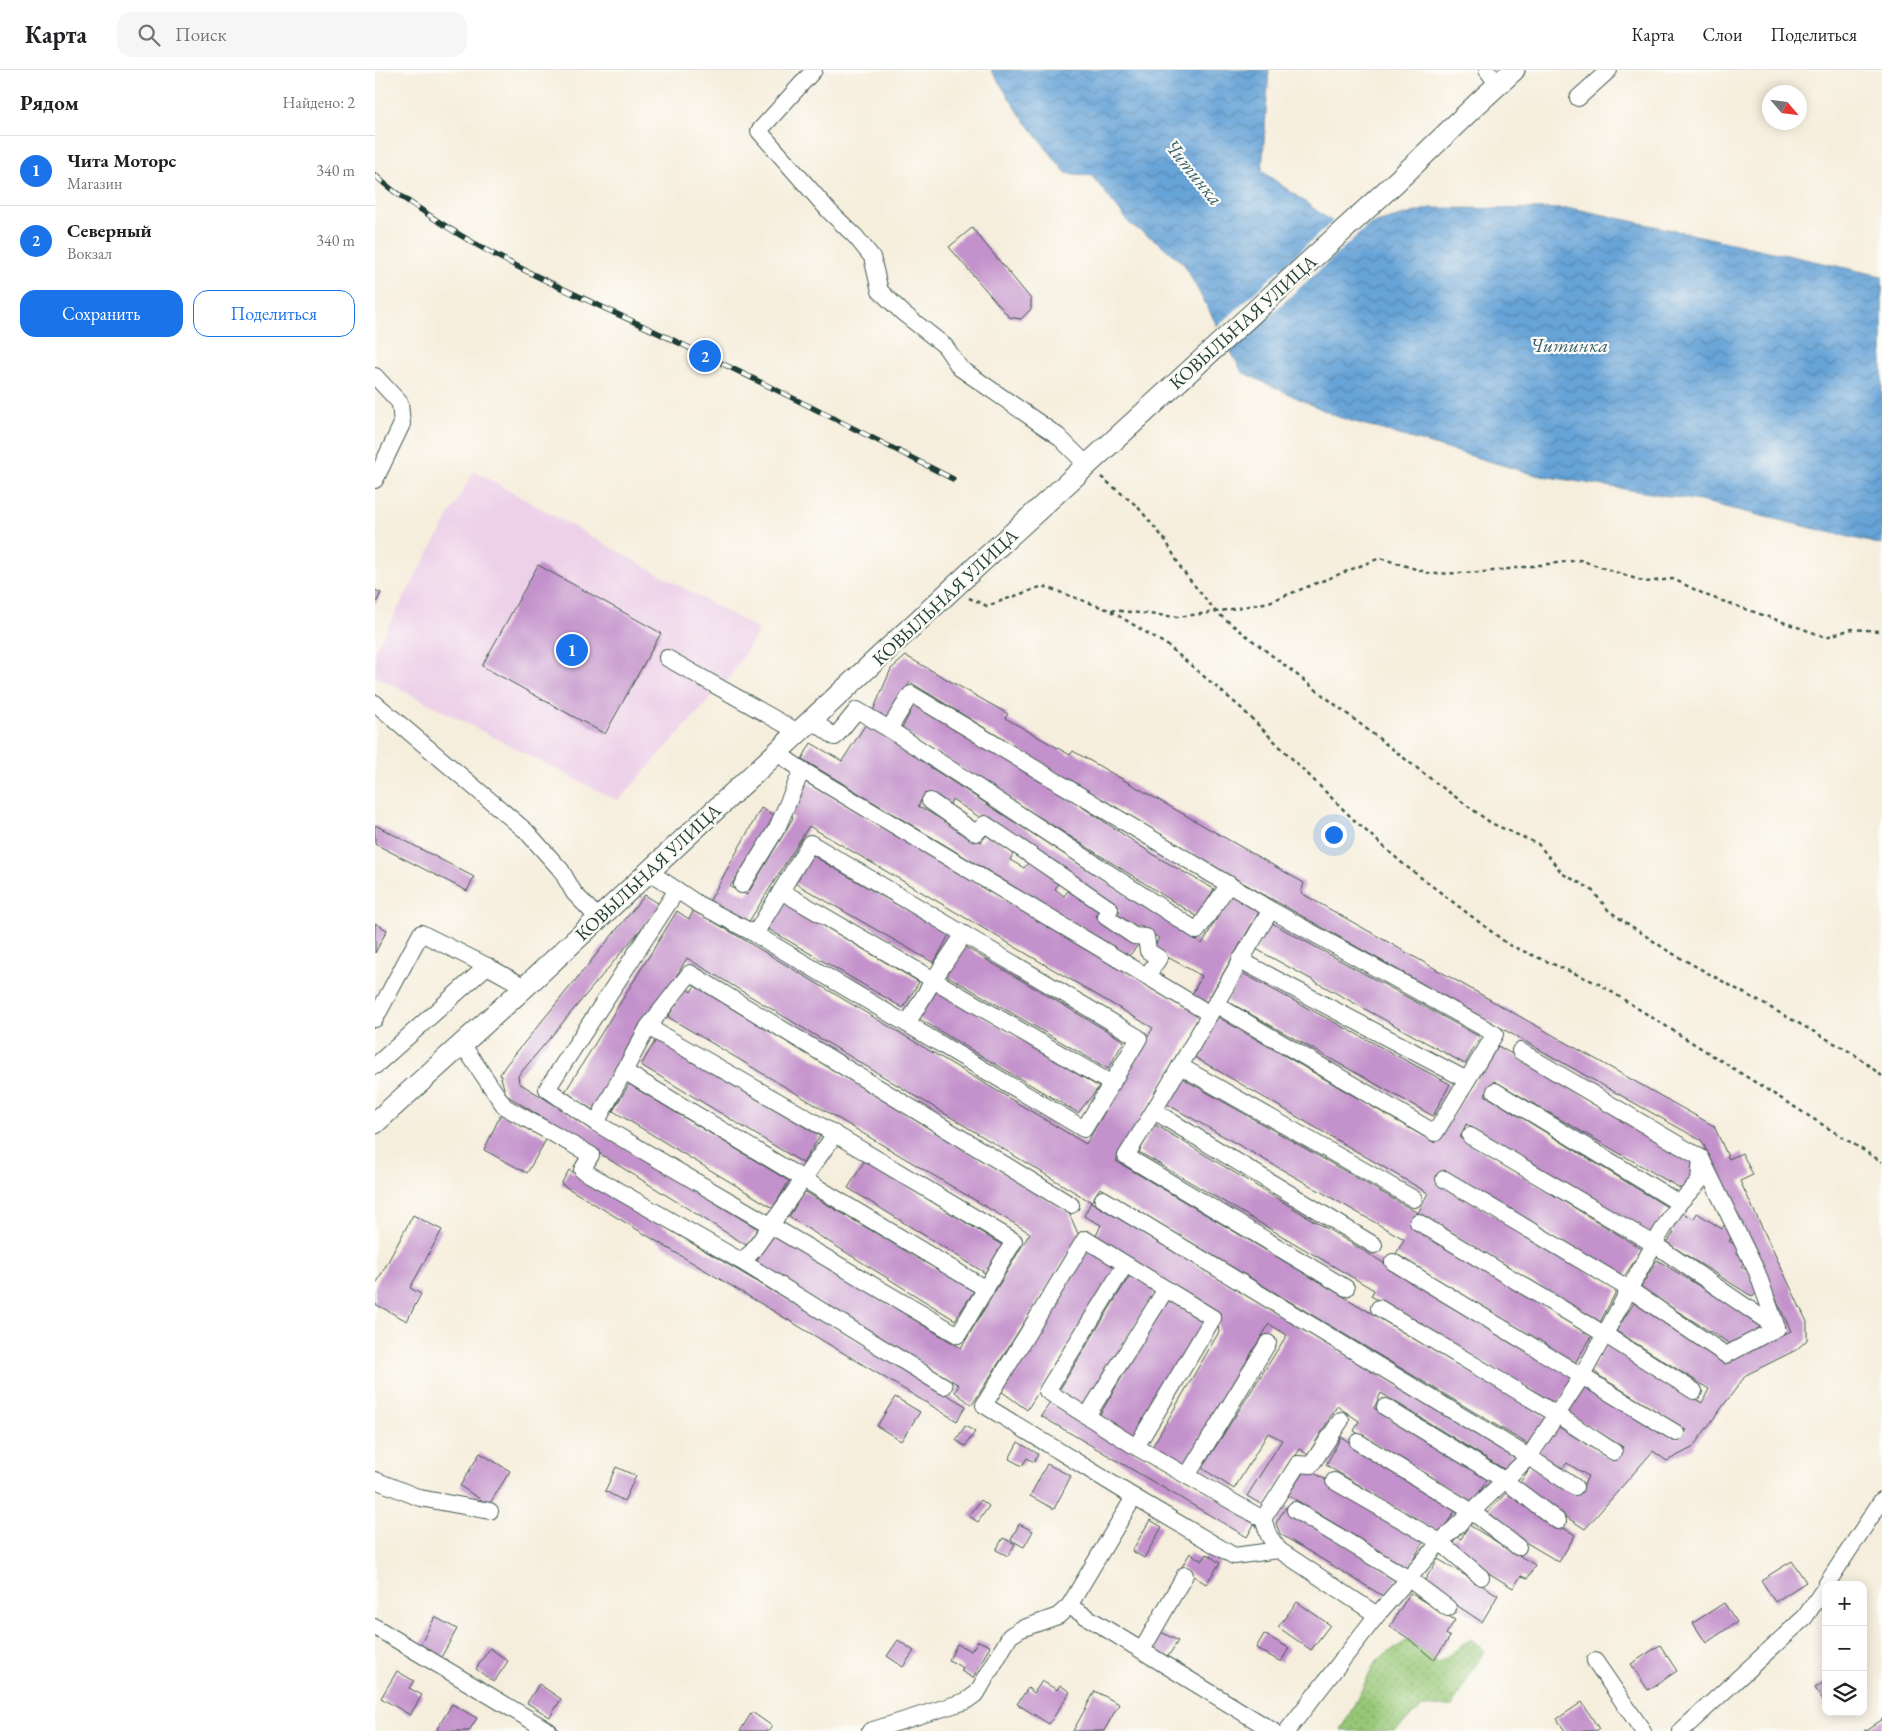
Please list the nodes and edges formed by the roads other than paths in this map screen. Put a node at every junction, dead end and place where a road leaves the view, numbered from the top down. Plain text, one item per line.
1 (814, 70) edge
2 (1514, 70) edge
3 (1609, 70) edge
4 (1492, 78) edge
5 (1578, 98) dead end
6 (375, 376) edge
7 (1087, 465) junction
8 (375, 480) edge
9 (667, 658) dead end
10 (375, 703) edge
11 (805, 726) junction
12 (889, 729) junction
13 (778, 750) junction
14 (802, 770) junction
15 (931, 801) dead end
16 (648, 871) junction
17 (1229, 884) junction
18 (742, 885) dead end
19 (677, 890) junction
20 (781, 891) junction
21 (1271, 910) junction
22 (598, 918) junction
23 (755, 934) junction
24 (964, 934) junction
25 (1240, 960) junction
26 (487, 966) junction
27 (1147, 976) junction
28 (934, 979) junction
29 (525, 987) junction
30 (1213, 1009) junction
31 (375, 1019) edge
32 (907, 1024) junction
33 (649, 1027) junction
34 (462, 1044) junction
35 (1520, 1051) dead end
36 (375, 1066) edge
37 (1180, 1066) junction
38 (624, 1071) junction
39 (1467, 1080) junction
40 (1112, 1084) junction
41 (1495, 1091) dead end
42 (1154, 1111) junction
43 (375, 1123) edge
44 (596, 1123) junction
45 (835, 1134) junction
46 (1470, 1136) dead end
47 (1701, 1158) junction
48 (803, 1179) junction
49 (1444, 1179) dead end
50 (1103, 1198) dead end
51 (1414, 1199) dead end
52 (1679, 1203) junction
53 (1071, 1205) dead end
54 (1419, 1222) dead end
55 (770, 1226) junction
56 (1654, 1244) junction
57 (1374, 1245) dead end
58 (741, 1261) junction
59 (1393, 1262) dead end
60 (1125, 1265) junction
61 (1346, 1288) dead end
62 (986, 1289) junction
63 (1166, 1289) junction
64 (1629, 1289) junction
65 (1379, 1308) dead end
66 (1777, 1328) junction
67 (1604, 1334) junction
68 (1268, 1343) dead end
69 (1582, 1376) junction
70 (944, 1386) dead end
71 (1694, 1392) dead end
72 (1385, 1407) dead end
73 (1556, 1414) junction
74 (1087, 1416) junction
75 (1341, 1420) dead end
76 (1676, 1433) dead end
77 (1358, 1442) dead end
78 (1136, 1447) junction
79 (1614, 1452) dead end
80 (1529, 1456) junction
81 (1187, 1476) junction
82 (375, 1480) edge
83 (1504, 1480) junction
84 (1334, 1481) dead end
85 (1575, 1487) dead end
86 (1134, 1497) junction
87 (1882, 1500) edge
88 (1295, 1510) dead end
89 (490, 1511) dead end
90 (1471, 1511) junction
91 (1263, 1519) junction
92 (1558, 1521) dead end
93 (1440, 1542) junction
94 (1518, 1547) dead end
95 (1279, 1550) junction
96 (1185, 1575) dead end
97 (1481, 1577) dead end
98 (1409, 1579) junction
99 (1829, 1581) edge
100 (1822, 1591) edge
101 (1069, 1606) junction
102 (1448, 1608) dead end
103 (1377, 1615) junction
104 (375, 1627) edge
105 (1142, 1650) junction
106 (1595, 1661) dead end
107 (549, 1731) edge
108 (870, 1731) edge
109 (1273, 1731) edge
110 (1287, 1731) edge
111 (1643, 1731) edge
112 (1681, 1731) edge

1 - 7 street
2 - 4 main road, КОВЫЛЬНАЯ УЛИЦА
3 - 5 street
4 - 7 main road, КОВЫЛЬНАЯ УЛИЦА
6 - 8 street
7 - 11 main road, КОВЫЛЬНАЯ УЛИЦА
9 - 11 street
10 - 22 street
11 - 12 street
11 - 13 main road, КОВЫЛЬНАЯ УЛИЦА
12 - 17 street
12 - 17 street
13 - 14 street
13 - 16 main road, КОВЫЛЬНАЯ УЛИЦА
14 - 18 street
14 - 27 street
15 - 27 street
16 - 19 street
16 - 22 main road, КОВЫЛЬНАЯ УЛИЦА
17 - 21 street
19 - 23 street
19 - 44 street
20 - 23 street
20 - 24 street
20 - 28 street
21 - 25 street
21 - 39 street
22 - 29 main road, КОВЫЛЬНАЯ УЛИЦА
23 - 32 street
24 - 28 street
24 - 40 street
25 - 30 street
25 - 39 street
26 - 29 street
26 - 31 street
26 - 36 street
27 - 30 street
28 - 32 street
28 - 40 street
29 - 34 main road, КОВЫЛЬНАЯ УЛИЦА
30 - 37 street
30 - 39 street
32 - 40 street
33 - 38 street
33 - 45 street
33 - 53 street
34 - 43 main road, КОВЫЛЬНАЯ УЛИЦА
34 - 58 street
35 - 47 street
37 - 42 street
37 - 51 street
38 - 44 street
38 - 48 street
41 - 52 street
42 - 57 street
42 - 61 street
44 - 55 street
45 - 48 street
45 - 62 street
46 - 56 street
47 - 52 street
47 - 66 street
48 - 55 street
48 - 62 street
49 - 64 street
50 - 80 street
52 - 56 street
54 - 67 street
55 - 58 street
55 - 62 street
56 - 64 street
56 - 66 street
58 - 70 street
59 - 69 street
60 - 63 street
60 - 74 street
60 - 86 street
63 - 74 street
63 - 78 street
64 - 66 street
64 - 67 street
65 - 73 street
67 - 69 street
67 - 71 street
68 - 81 street
69 - 73 street
69 - 76 street
72 - 83 street
73 - 79 street
73 - 80 street
74 - 78 street
75 - 91 street
77 - 90 street
78 - 81 street
80 - 83 street
80 - 85 street
81 - 91 street
82 - 89 street
83 - 90 street
83 - 92 street
84 - 93 street
86 - 95 street
86 - 101 street
87 - 99 street
88 - 98 street
90 - 93 street
90 - 94 street
91 - 95 street
93 - 97 street
93 - 98 street
95 - 103 street
96 - 105 street
98 - 102 street
98 - 103 street
100 - 112 street
101 - 105 street
101 - 108 street
103 - 110 street
104 - 107 street
105 - 109 street
106 - 111 street

